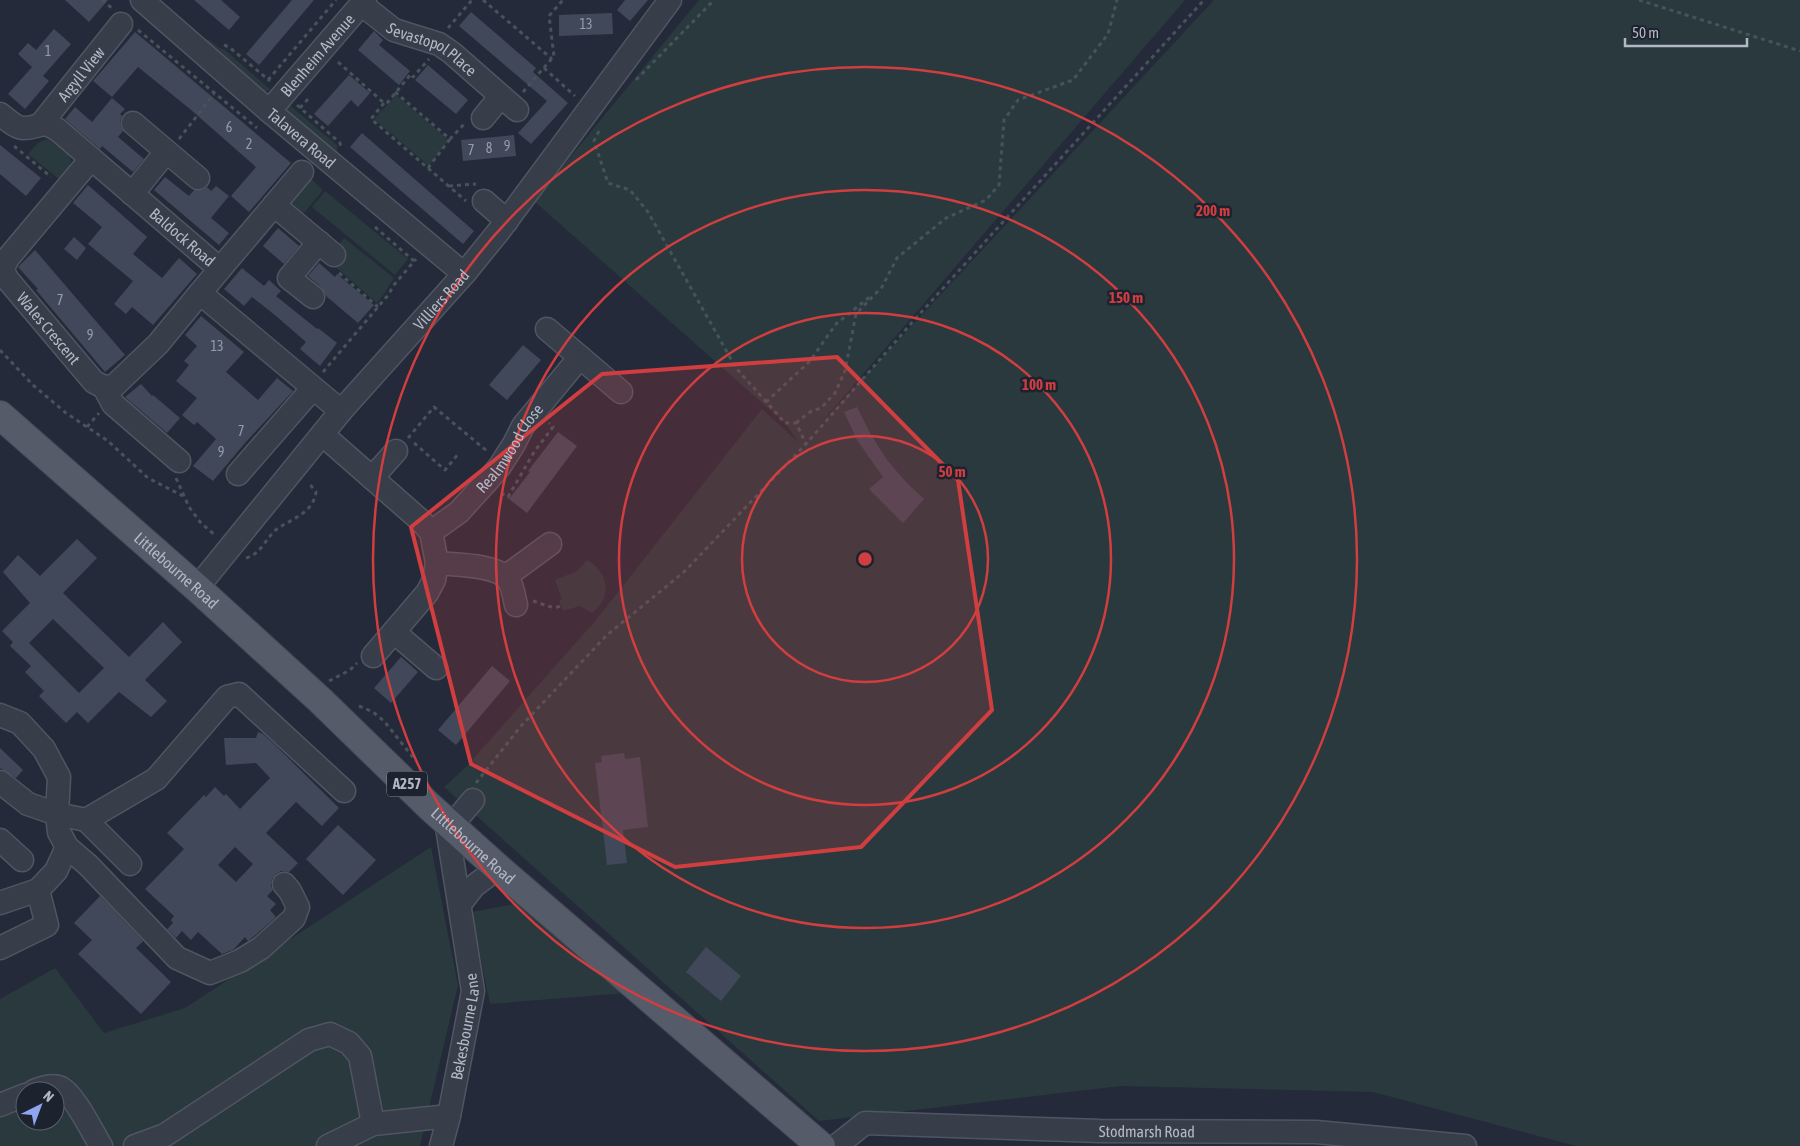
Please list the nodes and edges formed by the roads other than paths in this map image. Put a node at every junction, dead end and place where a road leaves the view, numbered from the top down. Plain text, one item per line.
1 (142, 0) edge
2 (670, 0) edge
3 (363, 2) edge
4 (125, 22) road end
5 (0, 114) edge
6 (483, 118) road end
7 (264, 121) junction
8 (133, 123) dead end
9 (41, 124) junction
10 (166, 152) junction
11 (92, 159) junction
12 (302, 172) dead end
13 (198, 178) dead end
14 (132, 194) junction
15 (484, 201) road end
16 (274, 205) junction
17 (507, 221) junction
18 (220, 269) junction
19 (464, 274) junction
20 (200, 293) junction
21 (313, 297) dead end
22 (547, 330) dead end
23 (580, 357) junction
24 (316, 381) junction
25 (104, 388) junction
26 (621, 392) dead end
27 (342, 411) junction
28 (0, 415) edge
29 (323, 434) junction
30 (396, 450) dead end
31 (179, 461) dead end
32 (238, 474) dead end
33 (372, 478) junction
34 (431, 532) junction
35 (550, 544) dead end
36 (437, 563) junction
37 (506, 578) junction
38 (197, 588) junction
39 (516, 603) road end
40 (394, 632) junction
41 (373, 656) road end
42 (436, 668) dead end
43 (0, 715) edge
44 (0, 783) edge
45 (344, 791) dead end
46 (474, 792) road end
47 (57, 814) junction
48 (86, 820) junction
49 (449, 823) junction
50 (0, 840) edge
51 (67, 847) junction
52 (22, 860) dead end
53 (130, 864) dead end
54 (498, 868) junction
55 (284, 884) dead end
56 (38, 890) junction
57 (0, 903) edge
58 (460, 904) junction
59 (0, 948) edge
60 (65, 1090) edge
61 (15, 1099) edge
62 (0, 1105) edge
63 (449, 1116) junction
64 (373, 1124) junction
65 (168, 1140) edge
66 (101, 1146) edge
67 (135, 1146) edge
68 (328, 1146) edge
69 (441, 1146) edge
70 (821, 1146) edge
71 (836, 1146) edge
72 (1465, 1146) edge

1 - 7 street, Talavera Road
2 - 17 street, Villiers Road
3 - 6 street, Sevastopol Place
3 - 7 street, Blenheim Avenue
4 - 9 street, Argyll View
5 - 9 street, Baldock Road
7 - 19 street, Talavera Road
8 - 10 street
9 - 11 street, Baldock Road
10 - 13 street
10 - 14 street
11 - 14 street, Baldock Road
11 - 25 street, Wales Crescent
12 - 16 street
14 - 18 street, Baldock Road
15 - 17 street
16 - 18 street
16 - 21 street
17 - 19 street, Villiers Road
18 - 20 street, Baldock Road
19 - 27 street, Villiers Road
20 - 24 street, Baldock Road
20 - 25 street
22 - 23 street
23 - 26 street
23 - 34 street, Realmwood Close
24 - 27 street, Baldock Road
24 - 32 street
25 - 31 street
27 - 29 street, Villiers Road
28 - 38 main road, Littlebourne Road / A257
29 - 33 street
29 - 38 street, Villiers Road
30 - 33 street
33 - 34 street
34 - 36 street
35 - 37 street
36 - 37 street
36 - 40 street
37 - 39 street
38 - 49 main road, Littlebourne Road / A257
40 - 41 street
40 - 42 street
43 - 47 street
44 - 47 street
45 - 48 street
46 - 49 street
47 - 48 street
47 - 51 street
48 - 53 street
49 - 54 main road, Littlebourne Road / A257
49 - 58 street, Bekesbourne Lane
50 - 52 street
51 - 55 street
51 - 56 street
54 - 58 street
54 - 70 main road, Littlebourne Road / A257
56 - 57 street
56 - 59 street
58 - 63 street, Bekesbourne Lane
60 - 66 street
61 - 62 street
63 - 64 street
63 - 69 street, Bekesbourne Lane
64 - 65 street
64 - 68 street
65 - 67 street
71 - 72 street, Stodmarsh Road

